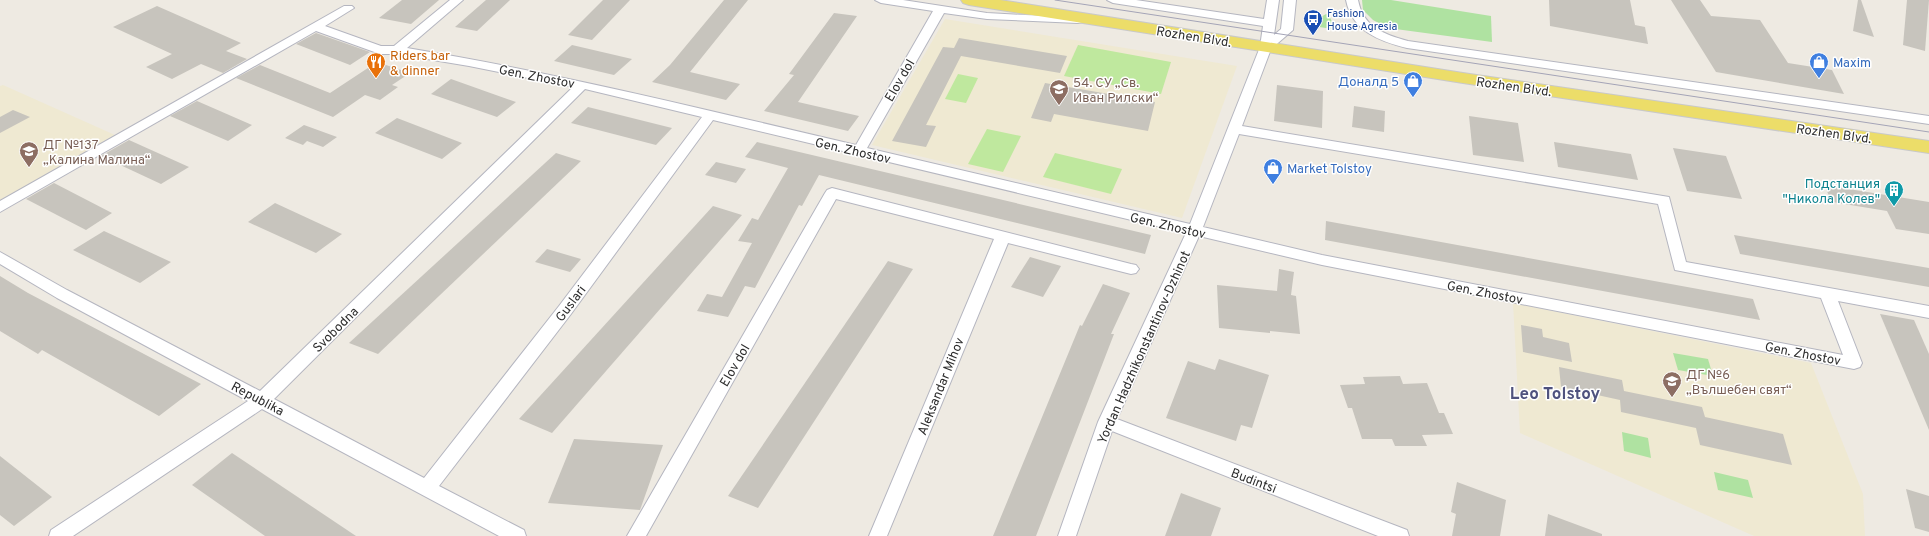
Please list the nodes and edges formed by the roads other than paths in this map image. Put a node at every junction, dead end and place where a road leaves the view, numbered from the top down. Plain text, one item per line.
1 (457, 0) edge
2 (881, 0) edge
3 (969, 0) edge
4 (1113, 0) edge
5 (1273, 0) edge
6 (1290, 0) edge
7 (1352, 0) edge
8 (348, 8) dead end
9 (940, 9) junction
10 (1099, 21) junction
11 (1268, 23) junction
12 (314, 26) junction
13 (1266, 47) junction
14 (398, 50) junction
15 (582, 85) junction
16 (710, 115) junction
17 (1929, 120) edge
18 (1234, 128) junction
19 (1929, 147) edge
20 (859, 151) junction
21 (0, 207) edge
22 (1194, 231) junction
23 (1003, 236) junction
24 (0, 257) edge
25 (1131, 269) dead end
26 (1827, 293) junction
27 (1929, 312) edge
28 (262, 400) junction
29 (1107, 422) junction
30 (427, 488) junction
31 (58, 536) edge
32 (518, 536) edge
33 (636, 536) edge
34 (878, 536) edge
35 (1067, 536) edge
36 (1400, 536) edge

1 - 14 street
2 - 9 street, Rozhen Blvd.
3 - 10 main road, Rozhen Blvd.
4 - 11 street, Rozhen Blvd.
5 - 11 street
6 - 13 street
7 - 17 street, Rozhen Blvd.
8 - 12 street
9 - 10 street, Rozhen Blvd.
9 - 20 street, Elov dol
10 - 13 main road, Rozhen Blvd.
11 - 13 street
12 - 14 street, Gen. Zhostov
12 - 21 street
13 - 18 street, Yordan Hadzhikonstantinov-Dzhinot
13 - 19 main road, Rozhen Blvd.
14 - 15 street, Gen. Zhostov
15 - 16 street, Gen. Zhostov
15 - 28 street, Svobodna
16 - 20 street, Gen. Zhostov
16 - 30 street, Guslari
18 - 22 street, Yordan Hadzhikonstantinov-Dzhinot
18 - 26 street
20 - 22 street, Gen. Zhostov
22 - 26 street, Gen. Zhostov
22 - 29 street, Yordan Hadzhikonstantinov-Dzhinot
23 - 25 street
23 - 33 street, Elov dol
23 - 34 street, Aleksandar Mihov
24 - 28 street, Republika
26 - 27 street
28 - 30 street, Republika
28 - 31 street, Svobodna
29 - 35 street, Yordan Hadzhikonstantinov-Dzhinot
29 - 36 street, Budintsi
30 - 32 street, Republika

